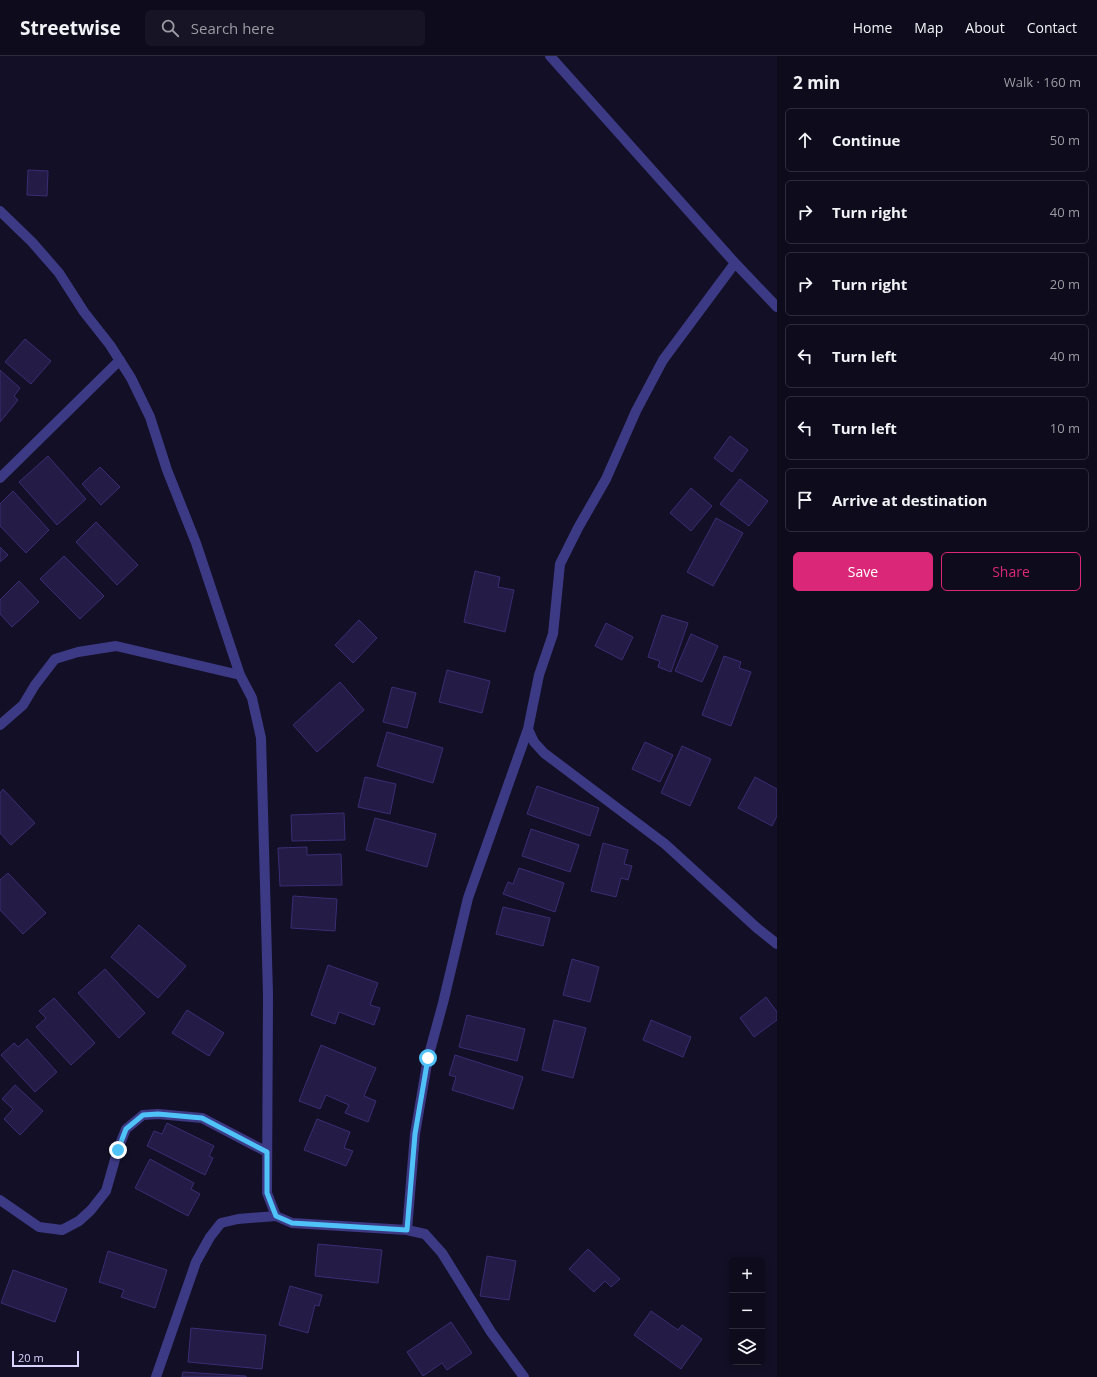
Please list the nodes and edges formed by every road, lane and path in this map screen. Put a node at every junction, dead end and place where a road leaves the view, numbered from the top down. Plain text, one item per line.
1 (550, 56) edge
2 (0, 211) edge
3 (735, 263) junction
4 (777, 307) edge
5 (120, 360) junction
6 (0, 478) edge
7 (240, 675) junction
8 (0, 725) edge
9 (528, 729) junction
10 (777, 944) edge
11 (267, 1152) junction
12 (0, 1200) edge
13 (276, 1216) junction
14 (407, 1230) junction
15 (156, 1377) edge
16 (524, 1377) edge

1 - 3 street
2 - 5 street
3 - 4 street
3 - 9 street
5 - 6 street
5 - 7 street
7 - 8 street
7 - 11 street
9 - 10 street
9 - 14 street
11 - 12 street
11 - 13 street
13 - 14 street
13 - 15 street
14 - 16 street

